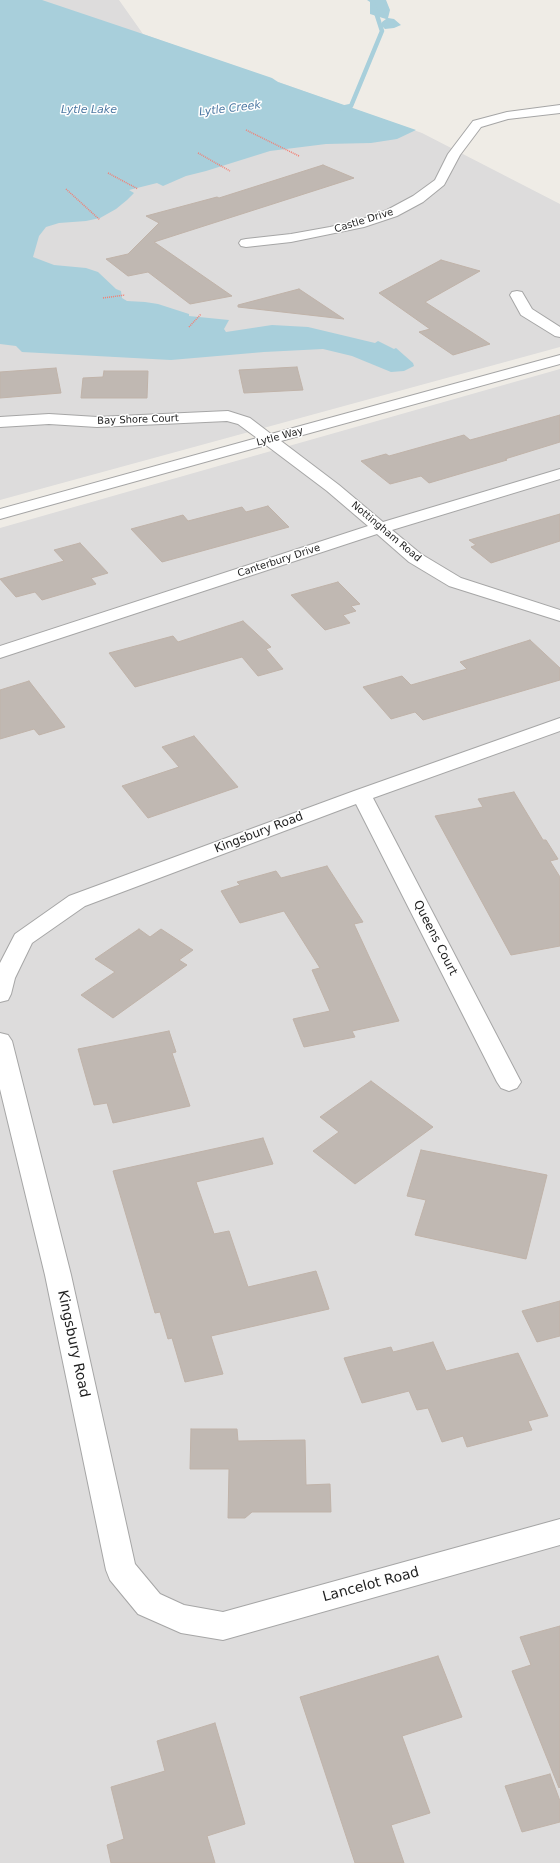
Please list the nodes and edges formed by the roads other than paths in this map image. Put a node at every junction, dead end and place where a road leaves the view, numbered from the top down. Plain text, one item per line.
1 (560, 110) edge
2 (246, 243) dead end
3 (516, 295) dead end
4 (560, 333) edge
5 (560, 359) edge
6 (0, 422) edge
7 (270, 440) junction
8 (560, 474) edge
9 (0, 514) edge
10 (379, 528) junction
11 (560, 616) edge
12 (0, 652) edge
13 (560, 724) edge
14 (361, 795) junction
15 (0, 994) edge
16 (0, 1041) edge
17 (509, 1082) dead end
18 (560, 1532) edge
19 (181, 1619) joint

1 - 2 street, Castle Drive
3 - 4 street
5 - 7 street, Lytle Way
6 - 7 street, Bay Shore Court
7 - 9 street, Lytle Way
7 - 10 street, Nottingham Road
8 - 10 street, Canterbury Drive
10 - 11 street, Nottingham Road
10 - 12 street, Canterbury Drive
13 - 14 street, Kingsbury Road
14 - 15 street, Kingsbury Road
14 - 17 street, Queens Court
16 - 19 street, Kingsbury Road
18 - 19 street, Lancelot Road

